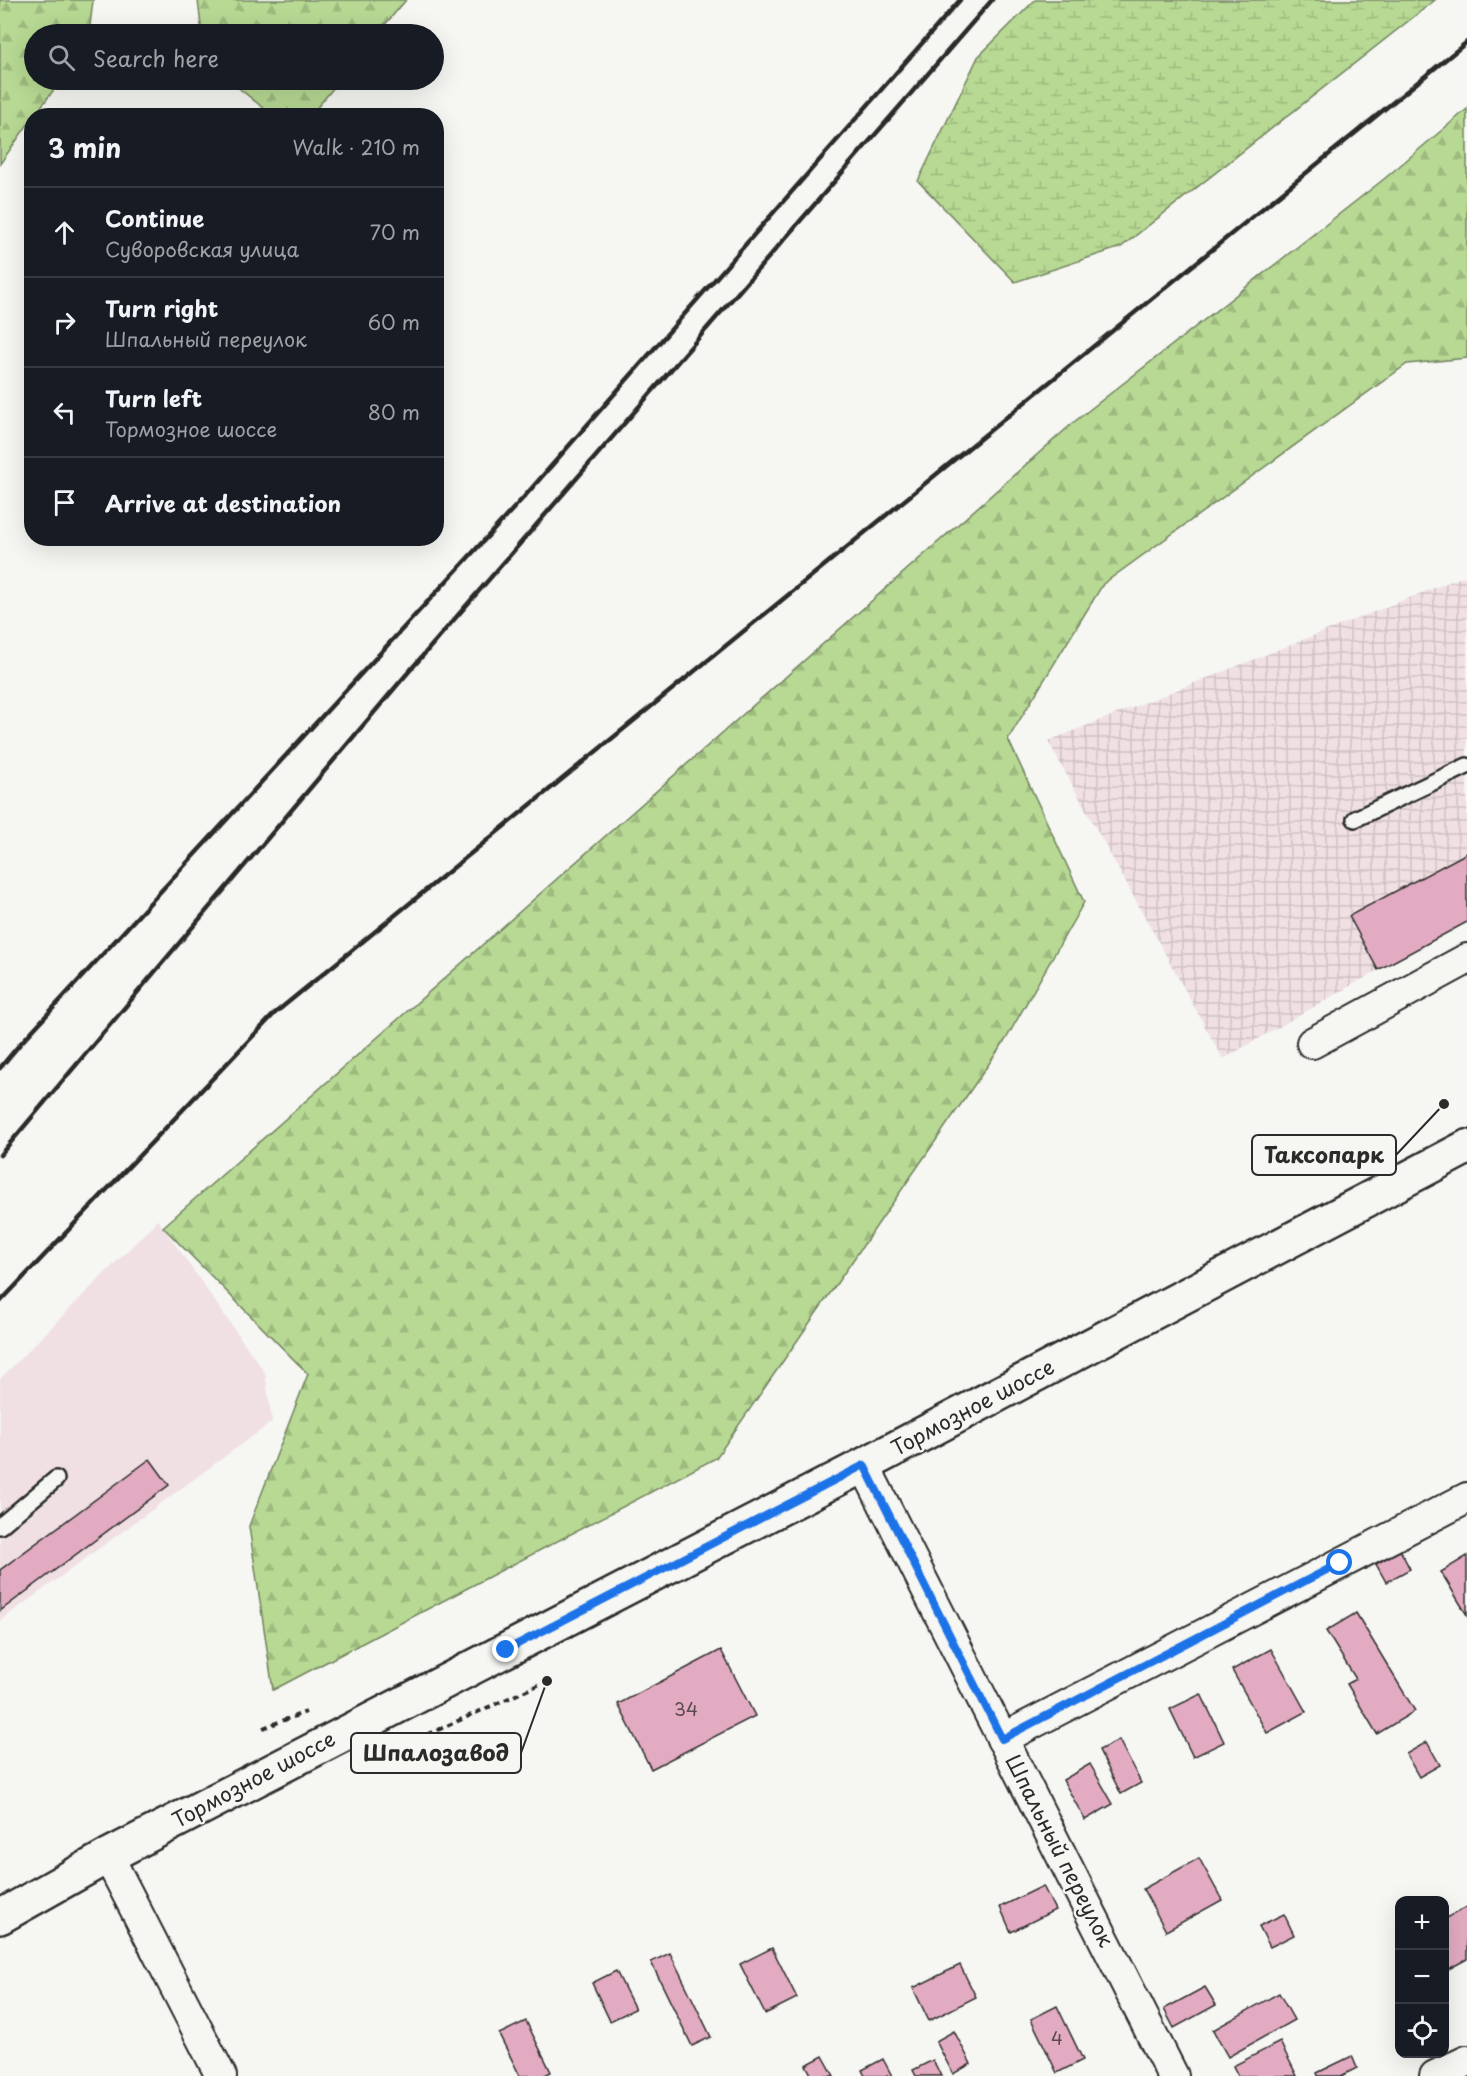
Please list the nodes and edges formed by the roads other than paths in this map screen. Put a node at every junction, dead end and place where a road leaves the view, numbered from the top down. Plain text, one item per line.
1 (1467, 766) edge
2 (1355, 819) dead end
3 (1467, 959) edge
4 (1312, 1043) dead end
5 (1467, 1147) edge
6 (864, 1465) junction
7 (56, 1479) dead end
8 (1467, 1498) edge
9 (0, 1526) edge
10 (1002, 1739) junction
11 (108, 1856) junction
12 (0, 1917) edge
13 (1467, 2061) edge
14 (221, 2076) edge
15 (1173, 2076) edge
16 (1435, 2076) edge

1 - 2 lane
3 - 4 street
5 - 6 street, Тормозное шоссе
6 - 10 street, Шпальный переулок
6 - 11 street, Тормозное шоссе
7 - 9 lane
8 - 10 street
10 - 15 street, Шпальный переулок
11 - 12 street, Тормозное шоссе
11 - 14 street
13 - 16 street

